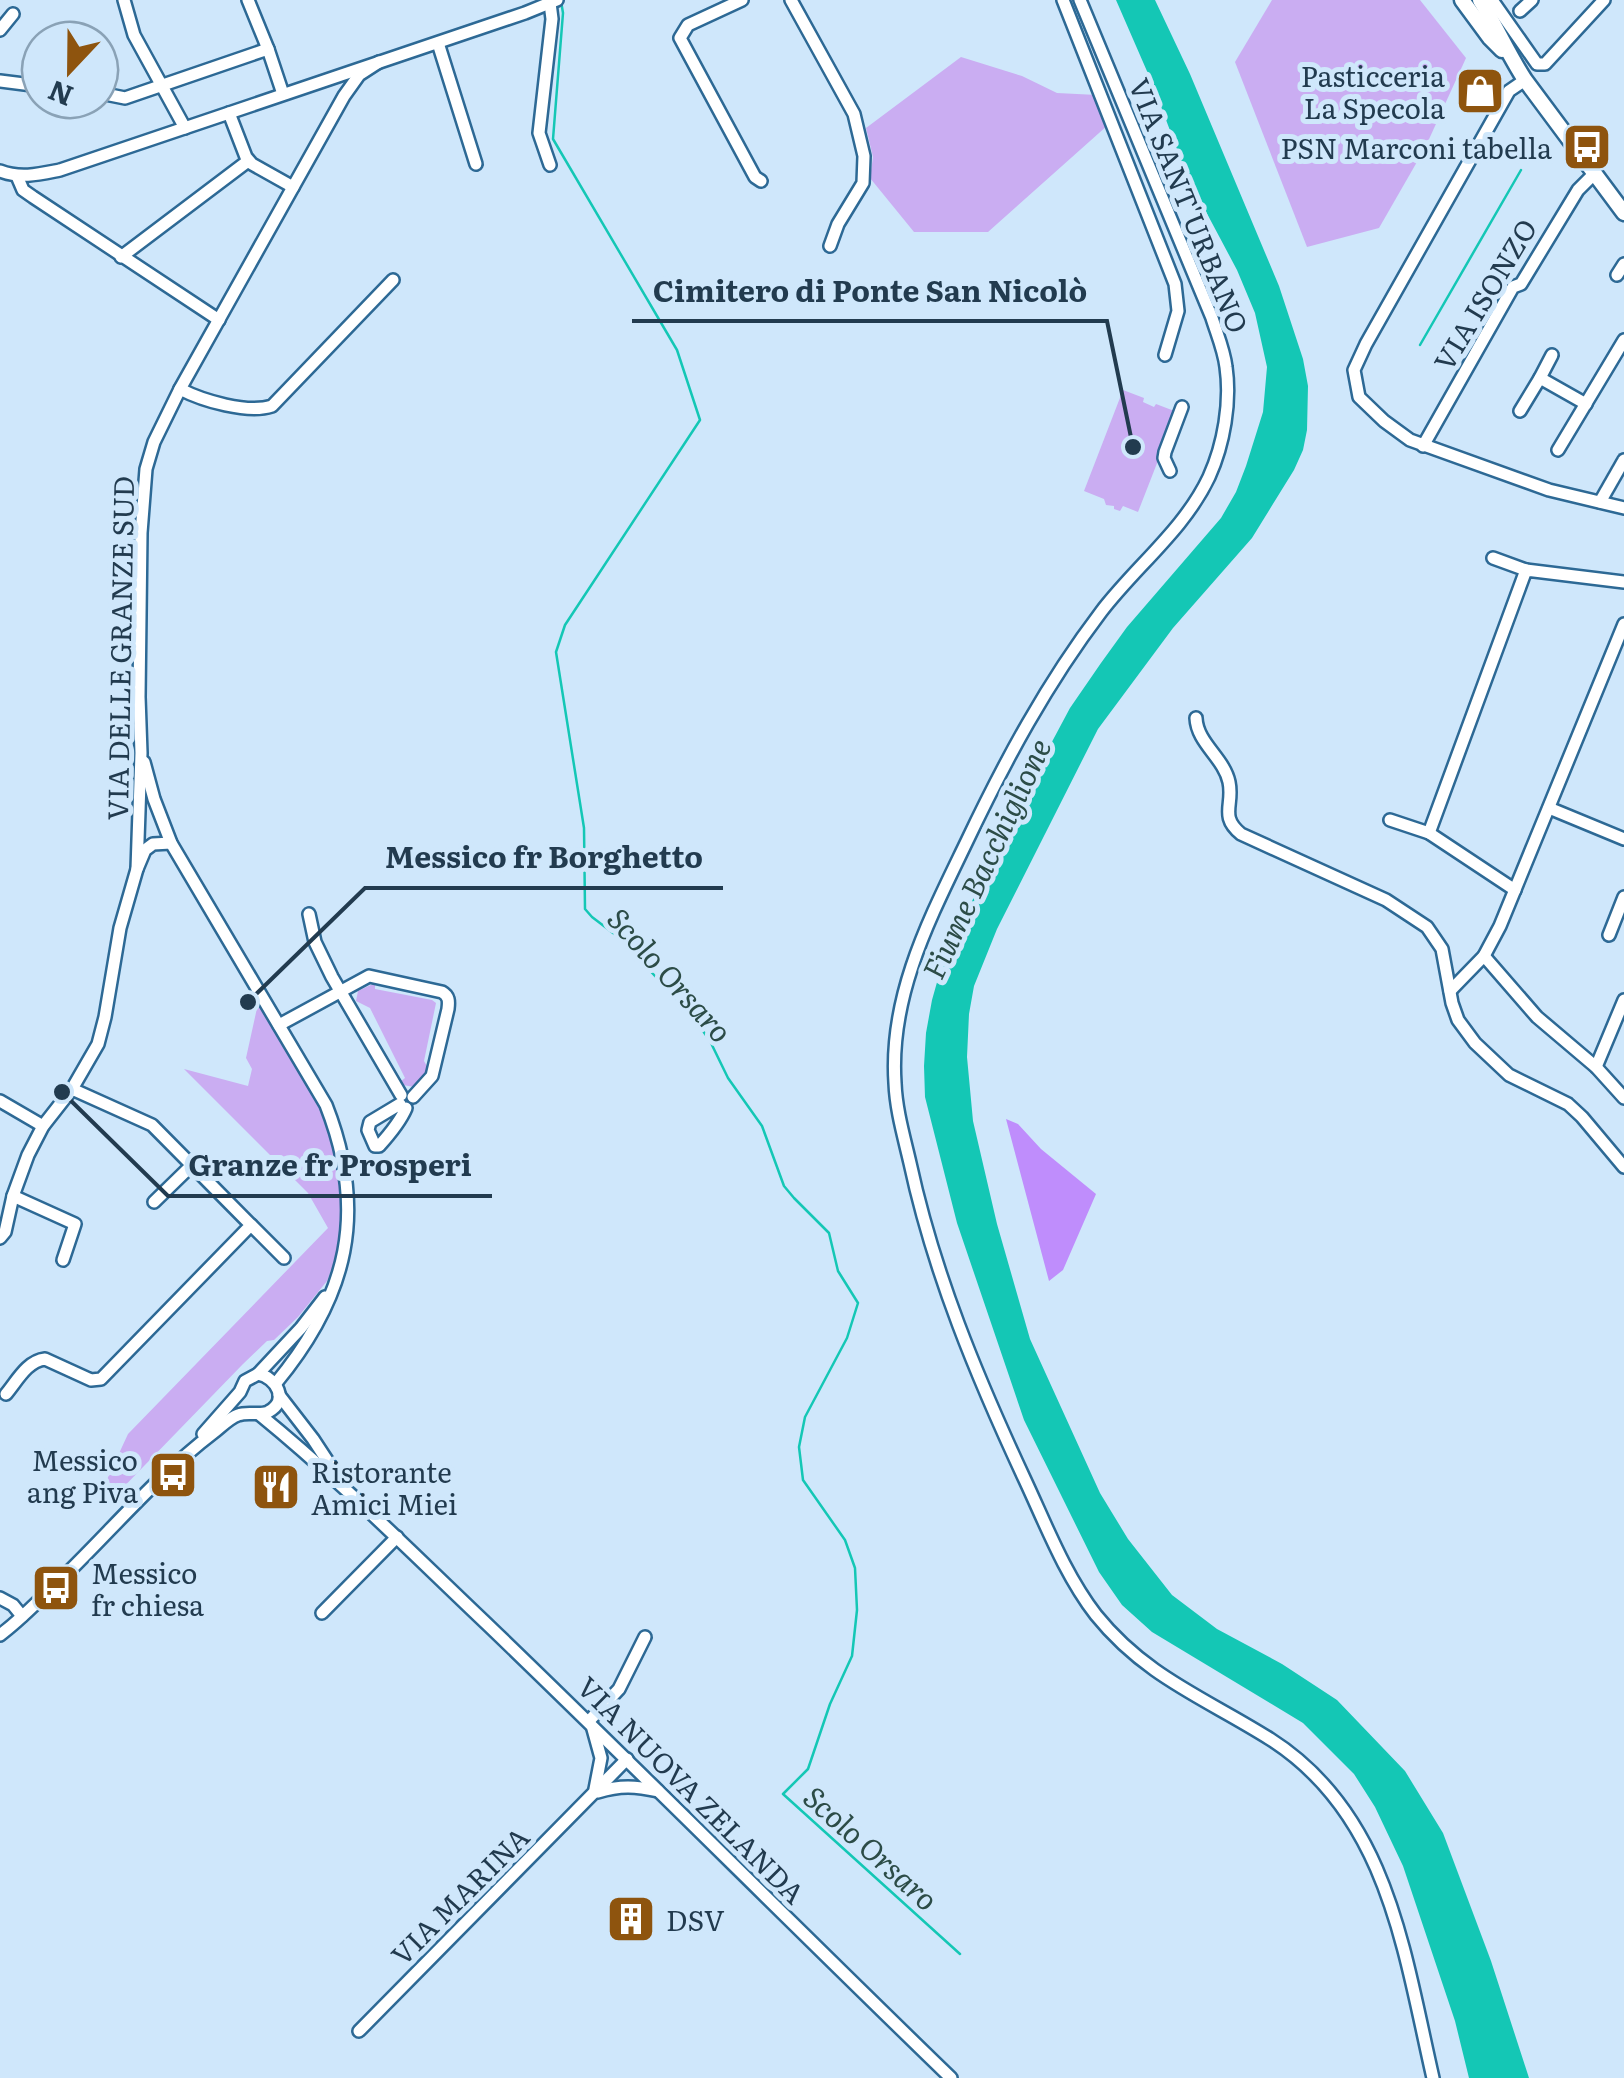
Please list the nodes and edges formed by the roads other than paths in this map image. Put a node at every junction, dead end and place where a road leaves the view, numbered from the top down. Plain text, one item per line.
1 (124, 0) edge
2 (248, 0) edge
3 (742, 0) edge
4 (791, 0) edge
5 (1063, 0) edge
6 (1080, 0) edge
7 (1462, 0) edge
8 (1480, 0) edge
9 (1492, 0) edge
10 (1532, 0) edge
11 (1604, 0) edge
12 (554, 2) edge
13 (1520, 11) dead end
14 (13, 14) dead end
15 (0, 30) edge
16 (438, 42) junction
17 (268, 49) junction
18 (1510, 58) junction
19 (379, 62) junction
20 (328, 78) junction
21 (354, 80) junction
22 (1525, 80) junction
23 (162, 85) junction
24 (283, 94) junction
25 (344, 96) junction
26 (120, 97) edge
27 (229, 113) junction
28 (185, 128) junction
29 (248, 160) junction
30 (476, 164) dead end
31 (550, 165) dead end
32 (0, 171) edge
33 (1594, 173) junction
34 (17, 176) junction
35 (761, 181) dead end
36 (293, 188) junction
37 (1623, 211) edge
38 (830, 246) dead end
39 (122, 256) junction
40 (393, 280) dead end
41 (219, 320) junction
42 (1624, 340) edge
43 (1165, 355) dead end
44 (1552, 356) dead end
45 (1540, 378) junction
46 (180, 389) junction
47 (1586, 404) junction
48 (1182, 407) dead end
49 (1520, 411) dead end
50 (1423, 446) junction
51 (1558, 450) dead end
52 (1624, 460) edge
53 (1170, 471) dead end
54 (1600, 502) junction
55 (1624, 508) edge
56 (1494, 558) dead end
57 (1526, 570) junction
58 (1624, 582) edge
59 (1624, 624) edge
60 (1196, 718) dead end
61 (142, 753) junction
62 (1548, 808) junction
63 (1390, 820) dead end
64 (1429, 833) junction
65 (1624, 839) edge
66 (171, 844) junction
67 (137, 869) junction
68 (1514, 890) junction
69 (1624, 897) edge
70 (309, 914) dead end
71 (1610, 935) dead end
72 (1484, 956) junction
73 (1450, 991) junction
74 (340, 992) junction
75 (1624, 1000) edge
76 (279, 1026) junction
77 (1596, 1067) junction
78 (72, 1089) junction
79 (1624, 1098) edge
80 (0, 1101) edge
81 (42, 1126) junction
82 (192, 1165) junction
83 (1624, 1167) edge
84 (14, 1196) junction
85 (154, 1202) dead end
86 (252, 1225) junction
87 (0, 1238) edge
88 (284, 1258) dead end
89 (63, 1260) dead end
90 (335, 1284) junction
91 (258, 1374) junction
92 (278, 1389) junction
93 (240, 1392) junction
94 (2, 1395) edge
95 (256, 1413) junction
96 (295, 1415) junction
97 (282, 1433) junction
98 (191, 1450) junction
99 (345, 1487) junction
100 (397, 1538) junction
101 (0, 1598) edge
102 (322, 1613) dead end
103 (22, 1616) junction
104 (12, 1626) junction
105 (0, 1634) edge
106 (645, 1637) dead end
107 (0, 1644) edge
108 (590, 1722) junction
109 (627, 1759) junction
110 (660, 1792) junction
111 (594, 1793) junction
112 (359, 2032) dead end
113 (951, 2078) edge
114 (1432, 2078) edge

1 - 23 street
2 - 17 street
3 - 35 street
4 - 38 street
5 - 43 street, VIA SANT'URBANO
6 - 114 street, VIA SANT'URBANO
7 - 18 main road
8 - 18 main road
9 - 11 street
10 - 13 street
12 - 16 street
12 - 31 street
14 - 15 street
16 - 19 street
16 - 30 street
17 - 23 street
17 - 24 street
18 - 22 main road
19 - 20 street
19 - 21 street
20 - 21 street
20 - 24 street
20 - 25 street
21 - 25 street, VIA DELLE GRANZE SUD
22 - 33 main road
22 - 50 street
23 - 26 street
23 - 28 street
24 - 27 street
25 - 36 street, VIA DELLE GRANZE SUD
27 - 28 street
27 - 29 street
28 - 34 street
29 - 36 street
29 - 39 street
32 - 34 street
33 - 37 main road
33 - 50 street, VIA ISONZO
34 - 39 street
36 - 41 street, VIA DELLE GRANZE SUD
39 - 41 street
40 - 46 street
41 - 46 street, VIA DELLE GRANZE SUD
42 - 47 street
44 - 45 street
45 - 47 street
45 - 49 street
46 - 61 street, VIA DELLE GRANZE SUD
47 - 51 street
48 - 53 street
50 - 54 street
52 - 54 street
54 - 55 street
56 - 57 street
57 - 58 street
57 - 64 street
59 - 62 street
60 - 73 street
61 - 66 street
61 - 67 street, VIA DELLE GRANZE SUD
62 - 65 street
62 - 68 street
63 - 64 street
64 - 68 street
66 - 67 street, VIA DELLE GRANZE SUD
66 - 76 street
67 - 78 street, VIA DELLE GRANZE SUD
68 - 72 street
69 - 71 street
70 - 74 street
72 - 73 street
72 - 77 street
73 - 83 street
74 - 74 street
74 - 76 street
75 - 77 street
76 - 90 street
77 - 79 street
78 - 81 street, VIA DELLE GRANZE SUD
78 - 82 street
80 - 81 street
81 - 84 street, VIA DELLE GRANZE SUD
82 - 85 street
82 - 86 street
84 - 87 street, VIA DELLE GRANZE SUD
84 - 89 street
86 - 88 street
86 - 94 street
90 - 91 street
90 - 92 street
91 - 92 street
91 - 93 street
92 - 95 street
92 - 96 street, VIA NUOVA ZELANDA
93 - 95 street
93 - 98 street
95 - 97 street, VIA NUOVA ZELANDA
95 - 98 street
96 - 97 street
96 - 99 street, VIA NUOVA ZELANDA
97 - 99 street, VIA NUOVA ZELANDA
98 - 103 street
99 - 100 street, VIA NUOVA ZELANDA
100 - 102 street
100 - 108 street, VIA NUOVA ZELANDA
101 - 103 street
103 - 104 street
104 - 105 street
104 - 107 street
106 - 108 street
108 - 109 street, VIA NUOVA ZELANDA
108 - 111 street
109 - 110 street, VIA NUOVA ZELANDA
109 - 111 street, VIA MARINA
110 - 111 street
110 - 113 street, VIA NUOVA ZELANDA
111 - 112 street, VIA MARINA

